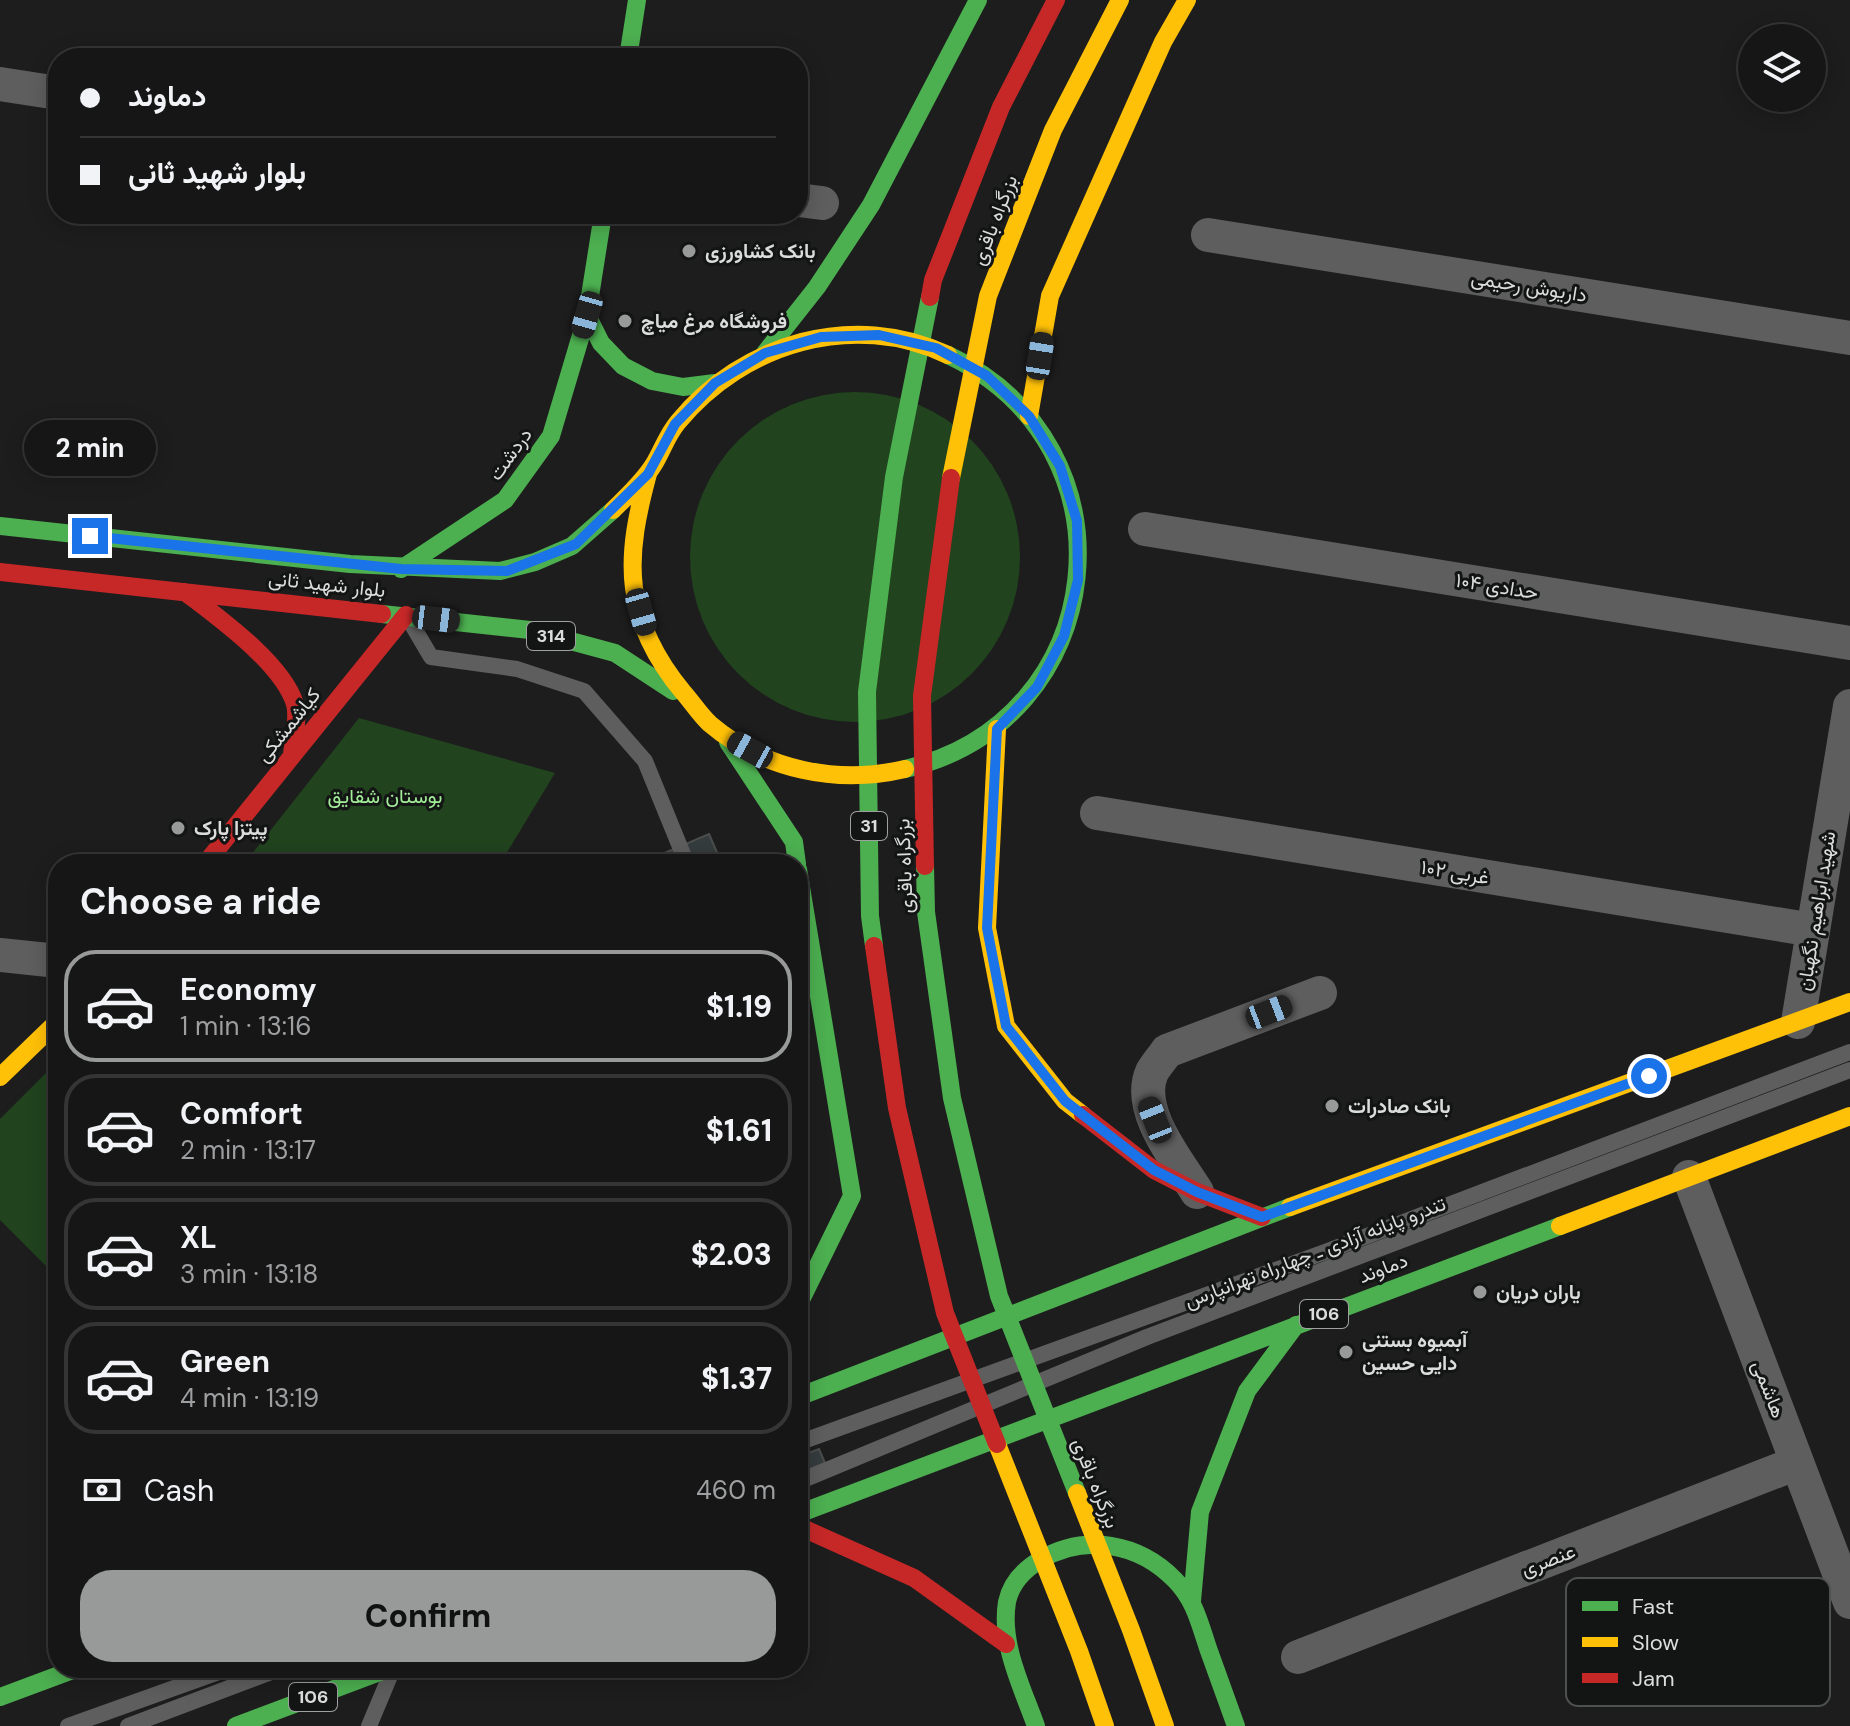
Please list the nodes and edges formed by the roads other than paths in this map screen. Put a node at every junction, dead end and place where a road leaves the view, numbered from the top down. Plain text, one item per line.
1 (637, 0) edge
2 (978, 0) edge
3 (1056, 0) edge
4 (1120, 0) edge
5 (1187, 0) edge
6 (630, 48) edge
7 (0, 84) edge
8 (48, 91) edge
9 (601, 224) edge
10 (1208, 235) dead end
11 (587, 315) junction
12 (1850, 338) edge
13 (765, 353) junction
14 (715, 383) junction
15 (1029, 416) junction
16 (648, 474) junction
17 (0, 526) edge
18 (1145, 529) dead end
19 (401, 569) junction
20 (0, 572) edge
21 (185, 592) junction
22 (406, 615) junction
23 (1850, 643) edge
24 (682, 697) junction
25 (1850, 706) edge
26 (997, 729) junction
27 (725, 736) junction
28 (292, 755) junction
29 (1097, 813) dead end
30 (213, 854) edge
31 (683, 854) edge
32 (796, 854) edge
33 (808, 927) edge
34 (1813, 930) junction
35 (0, 955) edge
36 (48, 960) edge
37 (1320, 993) dead end
38 (1850, 1002) edge
39 (1798, 1022) junction
40 (48, 1031) edge
41 (1850, 1052) edge
42 (1850, 1070) edge
43 (0, 1077) edge
44 (1850, 1116) edge
45 (1689, 1177) junction
46 (1197, 1192) junction
47 (1262, 1217) junction
48 (808, 1286) edge
49 (1296, 1325) junction
50 (808, 1393) edge
51 (808, 1439) edge
52 (1797, 1463) junction
53 (808, 1478) edge
54 (808, 1510) edge
55 (1836, 1520) edge
56 (808, 1530) edge
57 (1192, 1601) junction
58 (1850, 1602) edge
59 (1006, 1644) junction
60 (1298, 1657) dead end
61 (51, 1678) edge
62 (202, 1678) edge
63 (255, 1678) edge
64 (365, 1678) edge
65 (388, 1678) edge
66 (0, 1697) edge
67 (68, 1726) edge
68 (128, 1726) edge
69 (236, 1726) edge
70 (369, 1726) edge
71 (1036, 1726) edge
72 (1105, 1726) edge
73 (1165, 1726) edge
74 (1236, 1726) edge

1 - 6 main road
2 - 13 main road
3 - 72 main road, بزرگراه باقری / 31
4 - 73 main road, بزرگراه باقری
5 - 15 main road
7 - 8 street
9 - 11 main road, دردشت
10 - 12 street, داریوش رحیمی
11 - 14 main road
11 - 19 main road, دردشت
13 - 14 main road
13 - 15 main road
14 - 16 main road
15 - 26 main road
16 - 19 main road, بلوار شهید ثانی
16 - 24 main road
17 - 19 main road, بلوار شهید ثانی
18 - 23 street, حدادی ۱۰۴
20 - 21 main road, بلوار شهید ثانی / 314
21 - 22 main road, بلوار شهید ثانی / 314
21 - 28 main road
22 - 24 main road, بلوار شهید ثانی / 314
22 - 28 main road, کیاشمشکی
22 - 31 lane
24 - 27 main road
25 - 34 street, شهید ابراهیم نگهبان
26 - 27 main road
26 - 46 main road
27 - 32 main road
28 - 30 main road, کیاشمشکی
29 - 34 street, ۱۰۲ غربی
33 - 48 main road
34 - 39 street, شهید ابراهیم نگهبان
35 - 36 street
37 - 46 street
38 - 39 main road
39 - 47 main road
40 - 43 main road
41 - 51 lane
42 - 53 lane, تندرو پایانه آزادی ـ چهارراه تهرانپارس
44 - 45 main road, دماوند / 106
45 - 49 main road, دماوند / 106
45 - 52 street, هاشمی
46 - 47 main road
47 - 50 main road
49 - 54 main road, دماوند / 106
49 - 57 main road
52 - 55 street, هاشمی
52 - 60 street, عنصری
55 - 58 street, هاشمی
56 - 59 main road
57 - 59 main road
57 - 74 main road
59 - 71 main road
61 - 66 main road
62 - 67 lane
63 - 68 lane
64 - 69 main road, 106
65 - 70 lane

